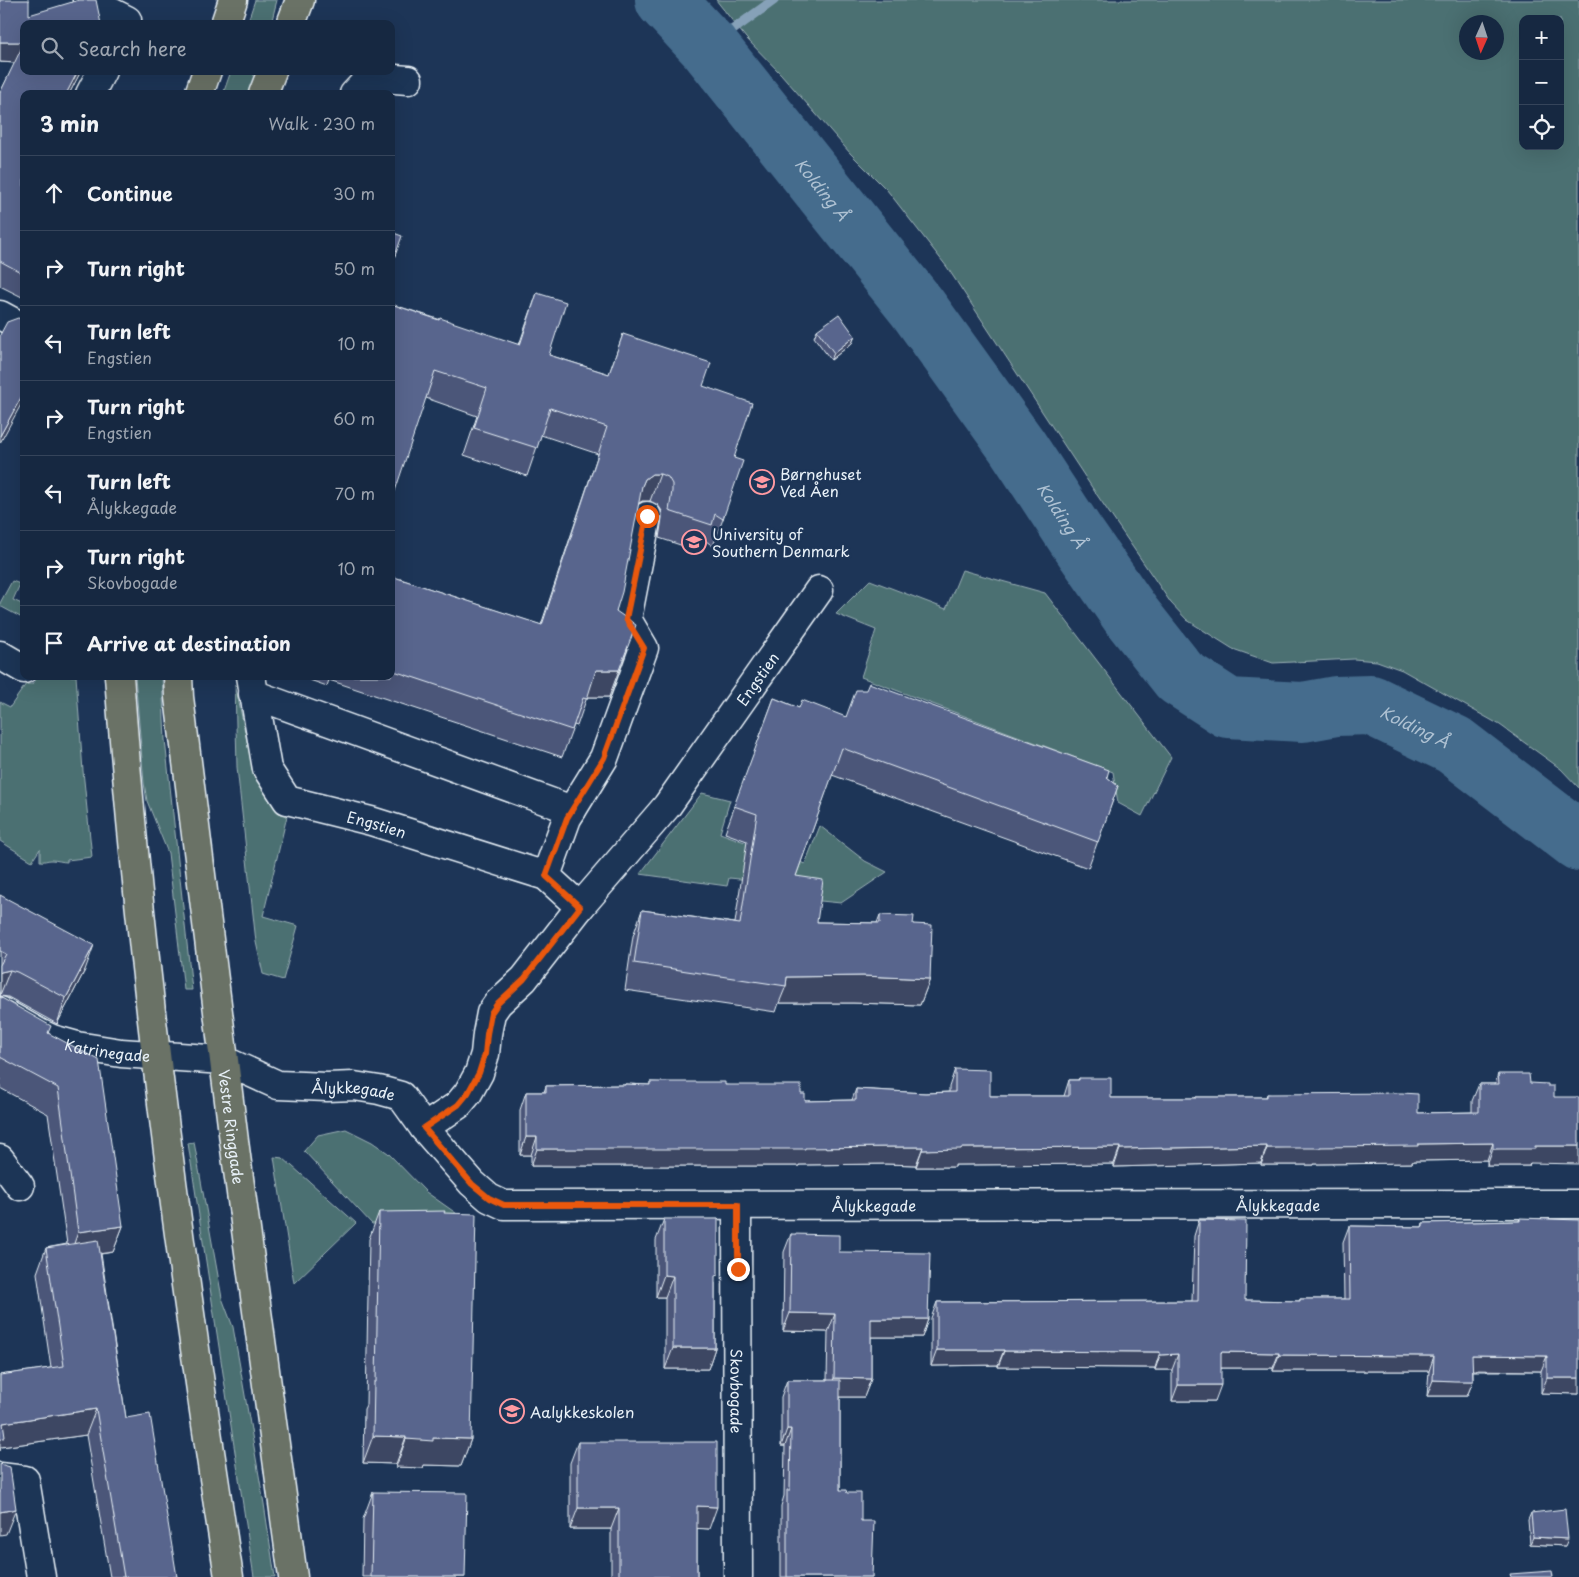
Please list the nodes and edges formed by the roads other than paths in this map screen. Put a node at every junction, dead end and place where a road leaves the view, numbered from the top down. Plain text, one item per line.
1 (87, 0) edge
2 (233, 0) edge
3 (300, 0) edge
4 (127, 20) edge
5 (226, 20) edge
6 (292, 20) edge
7 (100, 75) edge
8 (206, 75) edge
9 (270, 75) edge
10 (408, 80) dead end
11 (92, 90) edge
12 (200, 90) edge
13 (265, 90) edge
14 (358, 90) edge
15 (0, 315) edge
16 (20, 326) edge
17 (647, 516) dead end
18 (819, 590) dead end
19 (0, 656) edge
20 (20, 667) edge
21 (119, 680) edge
22 (178, 680) edge
23 (252, 685) edge
24 (572, 810) junction
25 (546, 876) junction
26 (580, 907) junction
27 (0, 1011) edge
28 (155, 1056) junction
29 (223, 1060) junction
30 (424, 1128) junction
31 (0, 1159) edge
32 (20, 1186) dead end
33 (1579, 1204) edge
34 (738, 1205) junction
35 (0, 1477) edge
36 (41, 1577) edge
37 (229, 1577) edge
38 (293, 1577) edge
39 (738, 1577) edge

1 - 4 street
2 - 5 main road
3 - 6 main road
7 - 11 street
8 - 12 main road
9 - 13 main road
10 - 14 street
15 - 16 street
17 - 24 street
18 - 26 street, Engstien
19 - 20 street
21 - 28 main road
22 - 29 main road, Vestre Ringgade
23 - 24 street
23 - 25 street, Engstien
24 - 25 street
25 - 26 street, Engstien
26 - 30 street, Engstien
27 - 28 street, Katrinegade
28 - 29 street, Katrinegade
28 - 37 main road
29 - 30 street, Ålykkegade
29 - 38 main road, Vestre Ringgade
30 - 34 street, Ålykkegade
31 - 32 street
33 - 34 street, Ålykkegade
34 - 39 street, Skovbogade
35 - 36 street

